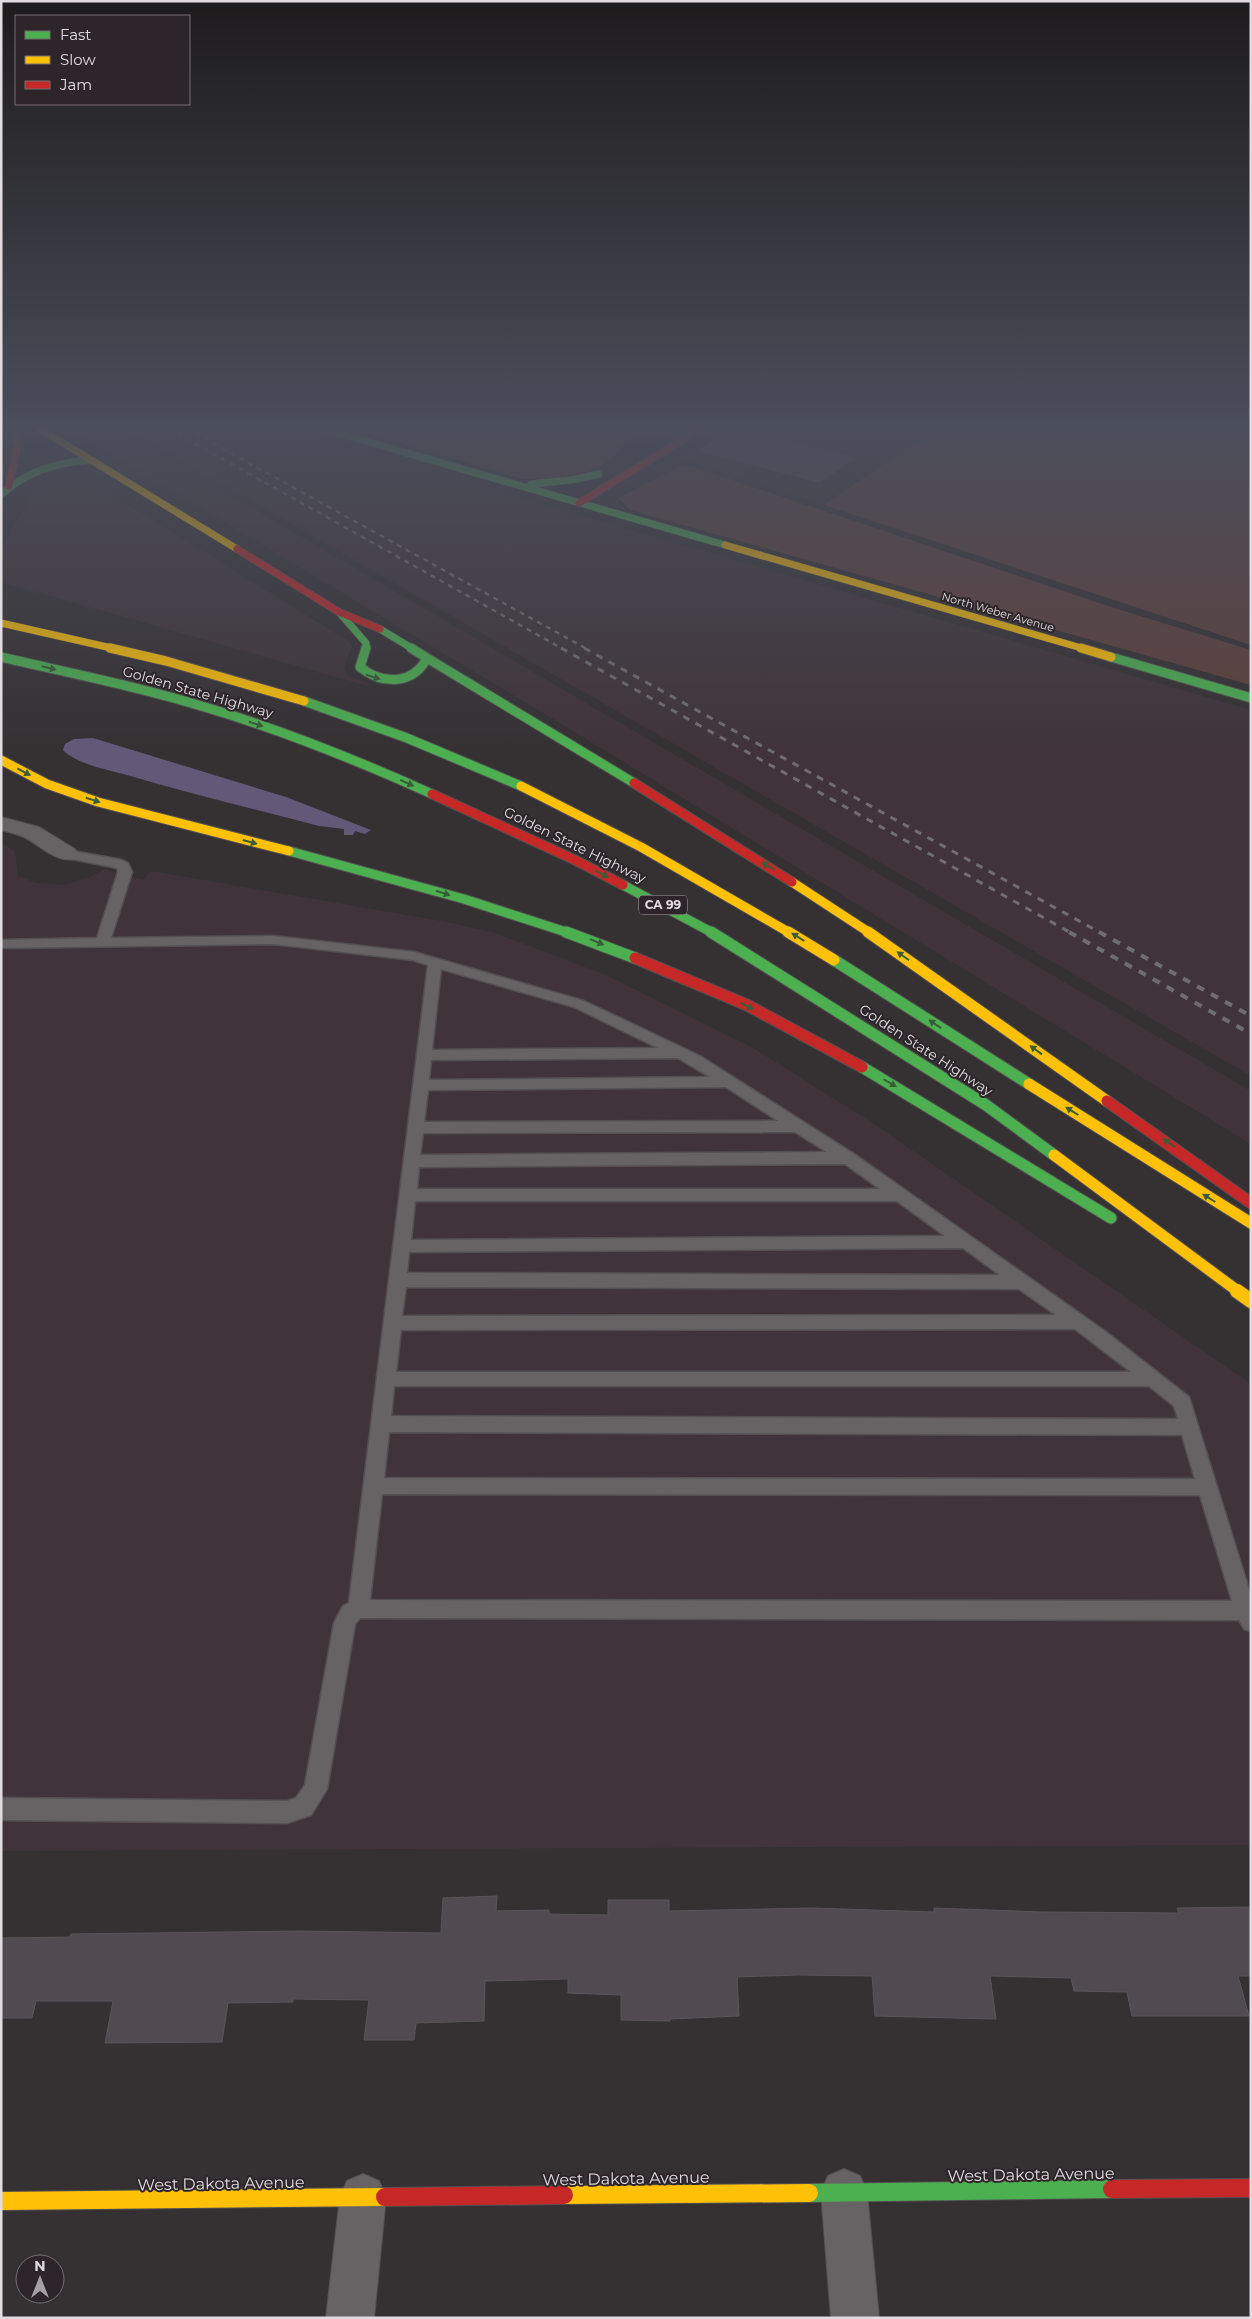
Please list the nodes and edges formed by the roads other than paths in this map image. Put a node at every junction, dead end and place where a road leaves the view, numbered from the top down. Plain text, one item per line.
1 (208, 532) edge
2 (680, 532) edge
3 (339, 612) junction
4 (1, 623) edge
5 (1, 657) edge
6 (427, 658) junction
7 (1251, 698) edge
8 (1, 760) edge
9 (1, 823) edge
10 (67, 854) joint
11 (102, 943) junction
12 (1, 944) edge
13 (435, 962) junction
14 (681, 1053) junction
15 (425, 1055) junction
16 (730, 1082) junction
17 (421, 1085) junction
18 (797, 1126) junction
19 (416, 1128) junction
20 (848, 1158) junction
21 (412, 1161) junction
22 (408, 1195) junction
23 (899, 1195) junction
24 (1251, 1203) edge
25 (1251, 1224) edge
26 (1123, 1225) dead end
27 (1149, 1240) dead end
28 (967, 1242) junction
29 (402, 1246) junction
30 (398, 1280) junction
31 (1022, 1282) junction
32 (1251, 1302) edge
33 (1079, 1322) junction
34 (393, 1323) junction
35 (386, 1379) junction
36 (1153, 1379) junction
37 (381, 1424) junction
38 (1190, 1427) junction
39 (374, 1486) junction
40 (1208, 1487) junction
41 (359, 1609) junction
42 (1248, 1616) edge
43 (1, 1810) edge
44 (1251, 2188) edge
45 (844, 2192) junction
46 (363, 2198) junction
47 (1, 2201) edge
48 (350, 2318) edge
49 (855, 2318) edge

1 - 3 main road
2 - 7 main road, North Weber Avenue
3 - 6 main road
3 -> 6 main road
25 -> 4 main road, Golden State Highway
5 -> 32 main road, Golden State Highway / CA 99
24 -> 6 main road
8 -> 26 main road
9 - 10 street
10 - 11 lane
11 - 12 lane
11 - 13 lane
13 - 14 lane
13 - 15 lane
14 - 15 lane
14 - 16 lane
15 - 17 lane
16 - 17 lane
16 - 18 lane
17 - 19 lane
18 - 19 lane
18 - 20 lane
19 - 21 lane
20 - 21 lane
20 - 23 lane
21 - 22 lane
22 - 23 lane
22 - 29 lane
23 - 28 lane
27 - 32 main road
28 - 29 lane
28 - 31 lane
29 - 30 lane
30 - 31 lane
30 - 34 lane
31 - 33 lane
33 - 34 lane
33 - 36 lane
34 - 35 lane
35 - 36 lane
35 - 37 lane
36 - 38 lane
37 - 38 lane
37 - 39 lane
38 - 40 lane
39 - 40 lane
39 - 41 lane
40 - 42 lane
41 - 42 lane
41 - 43 lane
44 - 45 main road, West Dakota Avenue
45 - 46 main road, West Dakota Avenue
45 - 49 street
46 - 47 main road, West Dakota Avenue
46 - 48 street

